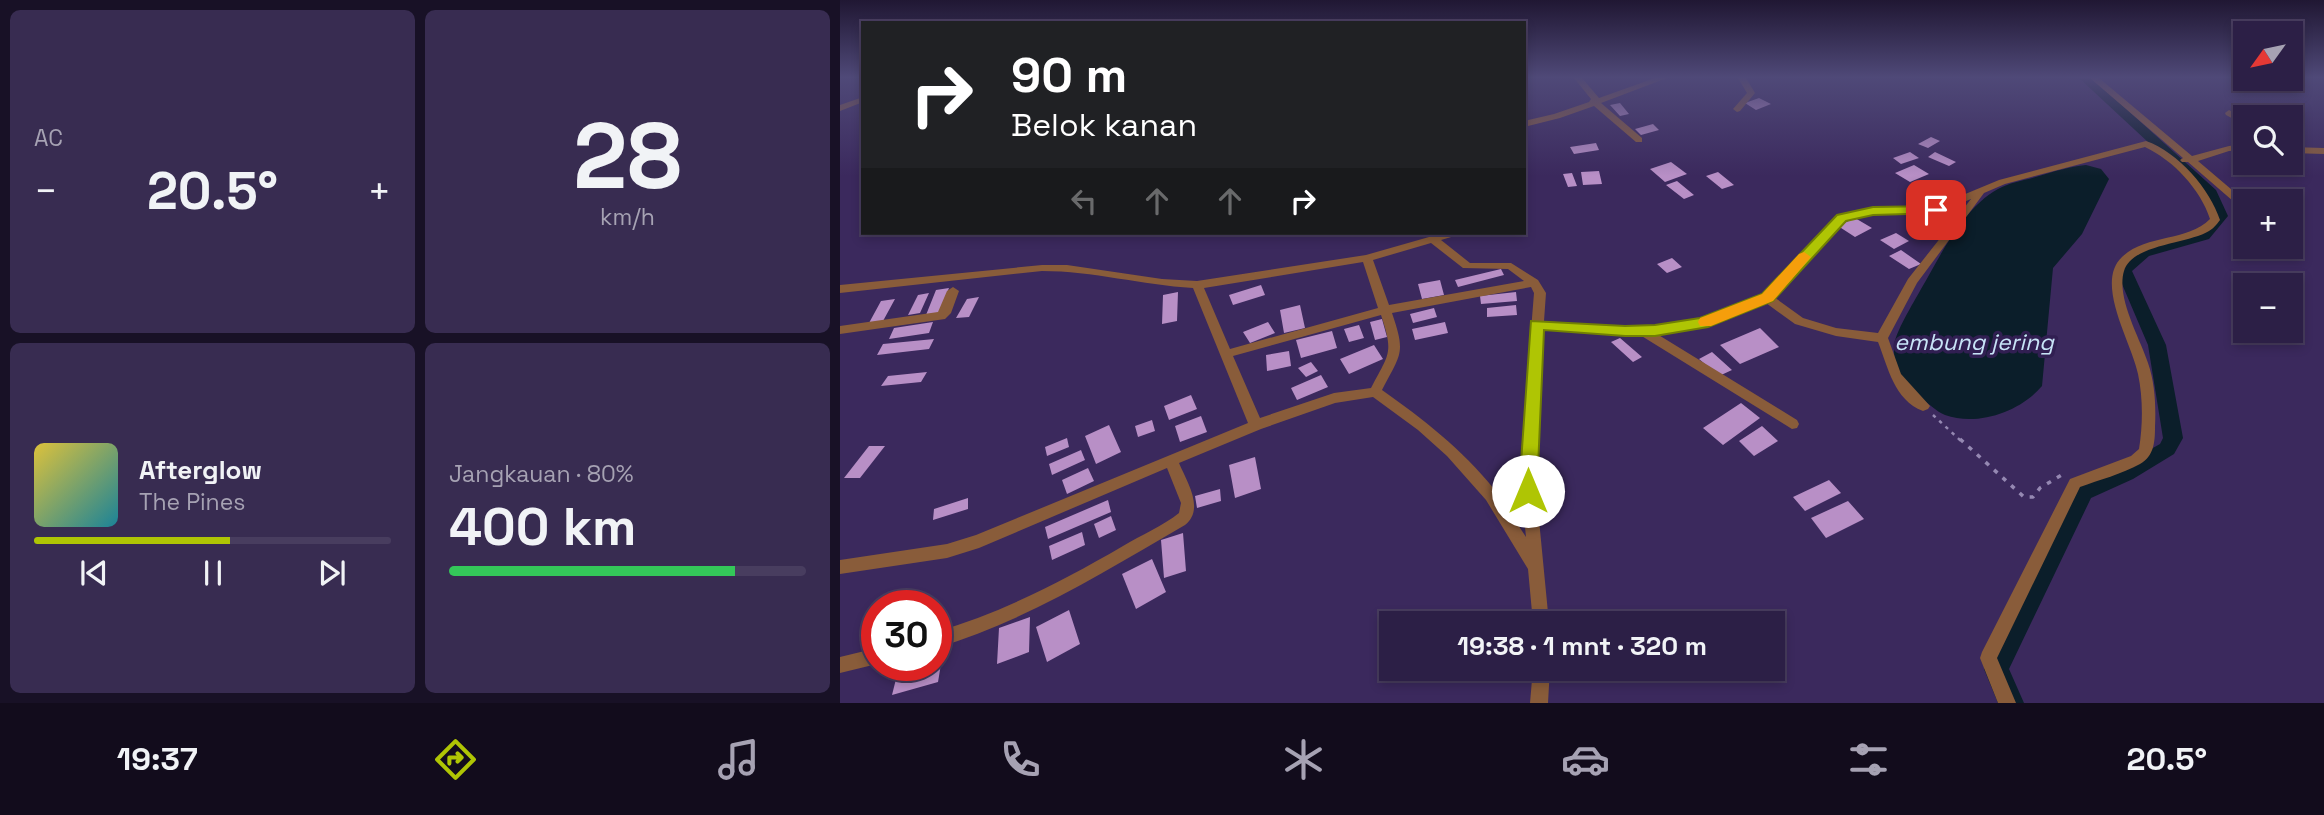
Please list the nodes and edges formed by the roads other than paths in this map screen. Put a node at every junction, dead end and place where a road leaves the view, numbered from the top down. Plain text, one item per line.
1 (1570, 111) edge
2 (1606, 111) edge
3 (2128, 111) edge
4 (2229, 113) dead end
5 (2233, 115) edge
6 (1526, 124) edge
7 (1639, 140) dead end
8 (2233, 148) edge
9 (2303, 150) edge
10 (2324, 151) edge
11 (2180, 160) junction
12 (1980, 193) junction
13 (2233, 198) edge
14 (1448, 235) edge
15 (1434, 240) junction
16 (1367, 258) junction
17 (1534, 283) junction
18 (1197, 285) junction
19 (841, 291) edge
20 (953, 291) dead end
21 (1768, 298) junction
22 (1385, 310) junction
23 (1537, 325) junction
24 (840, 330) edge
25 (1643, 331) junction
26 (1882, 338) junction
27 (1226, 354) junction
28 (1375, 392) junction
29 (1923, 406) road end
30 (1792, 424) dead end
31 (1256, 425) junction
32 (1171, 460) junction
33 (1528, 491) junction
34 (1490, 495) junction
35 (840, 567) edge
36 (1537, 569) junction
37 (1540, 611) edge
38 (952, 635) edge
39 (861, 660) edge
40 (840, 665) edge
41 (1541, 681) edge
42 (1539, 703) edge
43 (2007, 703) edge

1 - 6 street
2 - 7 street
3 - 11 street
4 - 5 street
8 - 11 street
9 - 10 street
11 - 12 street
11 - 13 street
11 - 43 street
12 - 21 street
12 - 26 street
14 - 15 street
15 - 16 street
15 - 17 street
16 - 18 street
16 - 22 street
17 - 22 street
17 - 23 street
18 - 19 street
18 - 27 street
20 - 24 street
21 - 25 street
21 - 26 street
22 - 27 street
22 - 28 street
23 - 25 street
23 - 33 street
25 - 30 street
26 - 29 street
27 - 31 street
28 - 31 street
28 - 34 street
31 - 32 street
32 - 35 street
32 - 38 street
33 - 34 street
33 - 36 street
34 - 36 street
36 - 37 street
39 - 40 street
41 - 42 street

